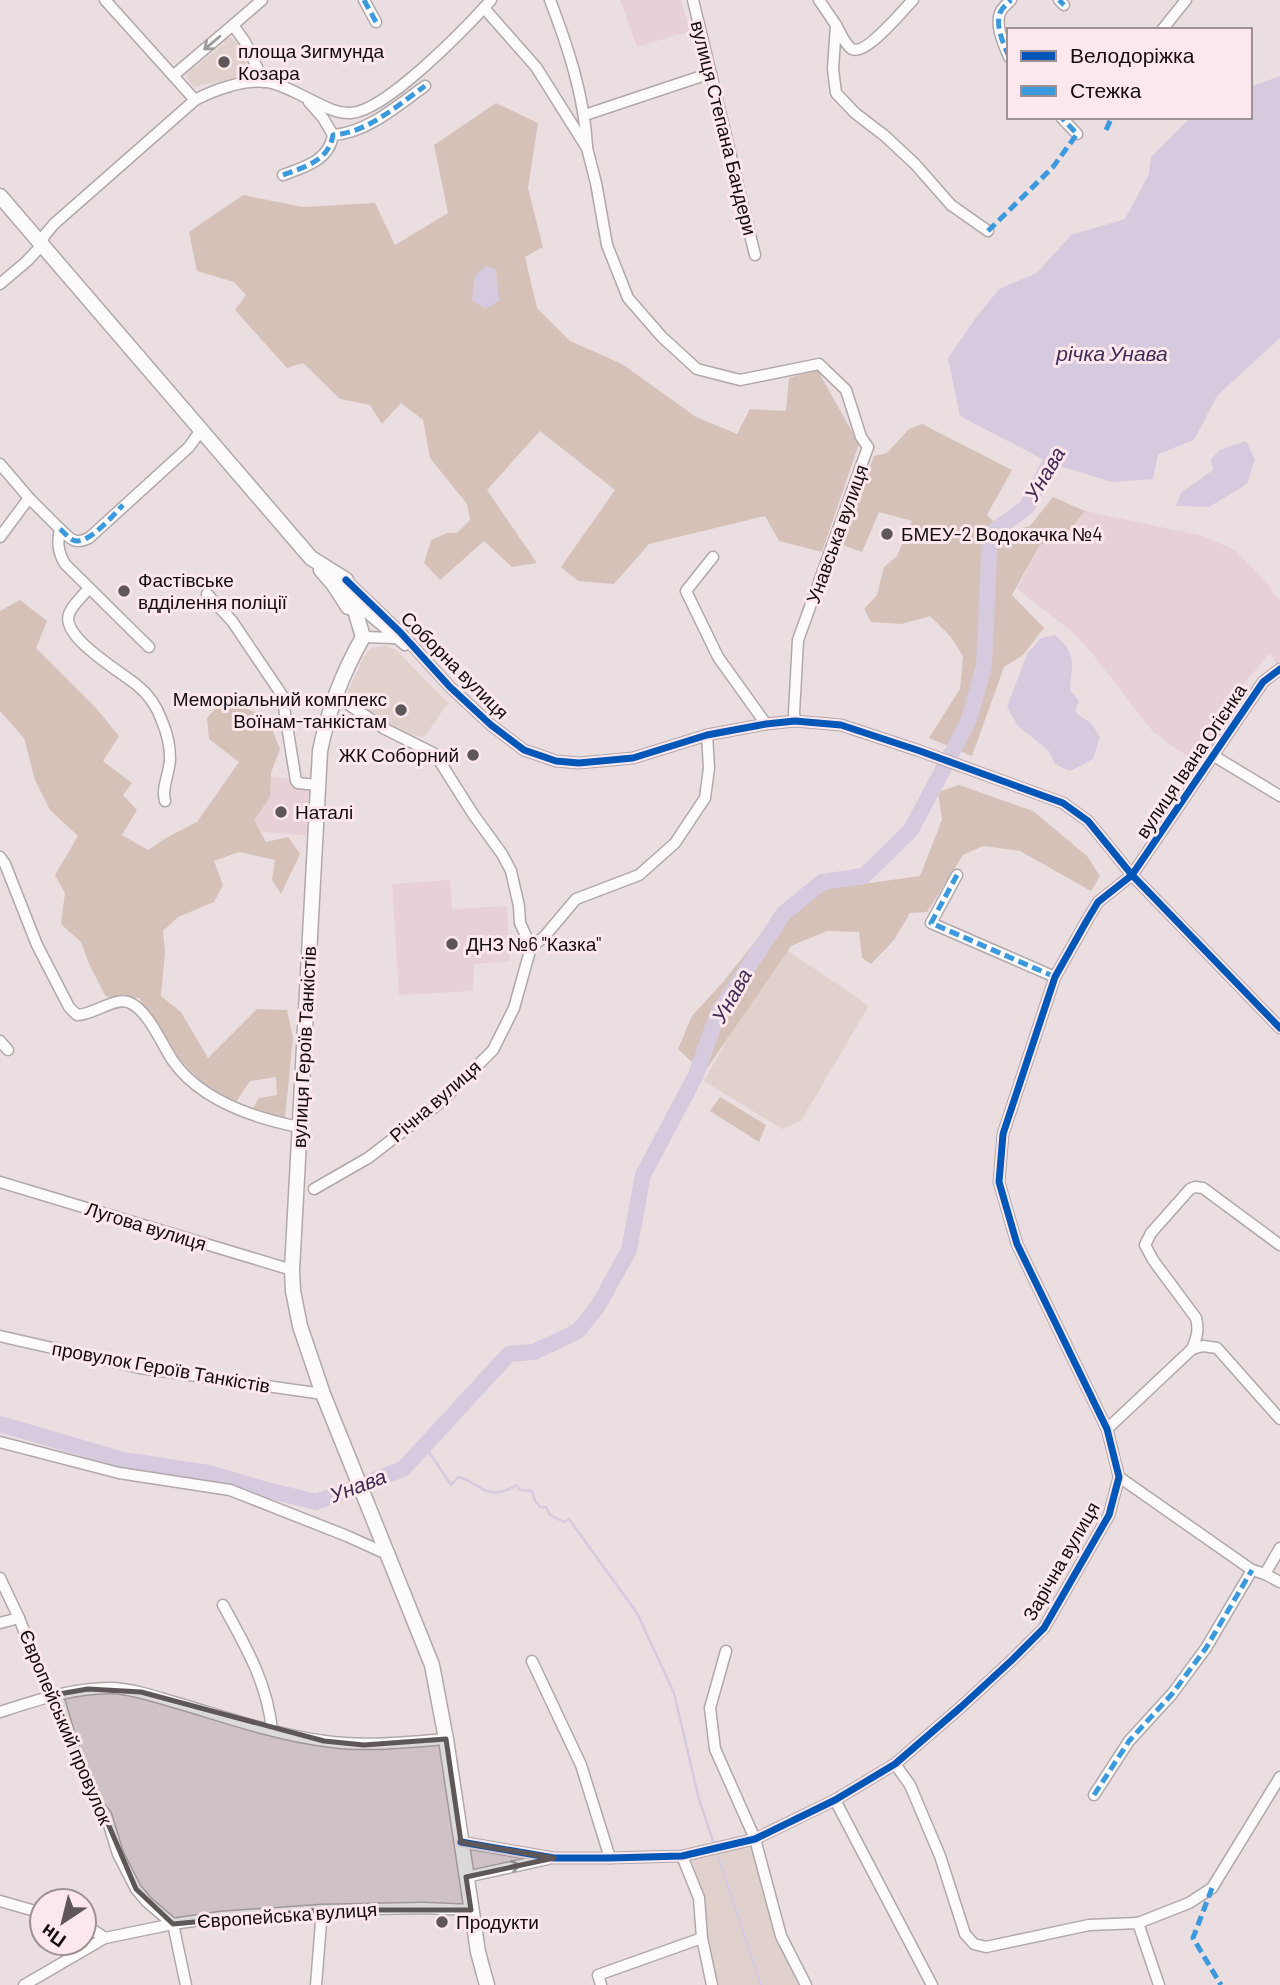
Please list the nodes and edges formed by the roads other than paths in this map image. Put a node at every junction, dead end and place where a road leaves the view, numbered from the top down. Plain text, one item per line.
1 (105, 0) edge
2 (262, 0) edge
3 (364, 0) edge
4 (551, 0) edge
5 (693, 0) edge
6 (819, 0) edge
7 (913, 0) edge
8 (994, 0) edge
9 (1011, 0) edge
10 (1186, 0) edge
11 (488, 4) edge
12 (1001, 12) junction
13 (376, 22) dead end
14 (233, 25) junction
15 (836, 25) junction
16 (1164, 28) edge
17 (1007, 53) edge
18 (711, 73) junction
19 (174, 75) junction
20 (264, 82) junction
21 (425, 86) dead end
22 (305, 97) junction
23 (195, 100) junction
24 (585, 114) junction
25 (1063, 119) edge
26 (1077, 134) dead end
27 (333, 135) junction
28 (587, 148) junction
29 (283, 175) dead end
30 (0, 196) edge
31 (988, 231) dead end
32 (42, 245) junction
33 (755, 255) dead end
34 (0, 284) edge
35 (201, 430) junction
36 (0, 464) edge
37 (29, 498) junction
38 (60, 529) junction
39 (0, 537) edge
40 (713, 557) dead end
41 (340, 582) junction
42 (89, 588) junction
43 (207, 594) dead end
44 (352, 604) junction
45 (363, 637) junction
46 (395, 638) junction
47 (149, 647) dead end
48 (355, 650) junction
49 (418, 652) junction
50 (1280, 669) edge
51 (1280, 675) edge
52 (1263, 682) junction
53 (336, 696) junction
54 (795, 721) junction
55 (766, 724) junction
56 (707, 735) junction
57 (1214, 756) junction
58 (317, 785) junction
59 (1280, 796) edge
60 (165, 801) dead end
61 (0, 857) edge
62 (1132, 874) junction
63 (957, 875) dead end
64 (531, 947) junction
65 (1055, 977) junction
66 (1280, 1028) edge
67 (0, 1041) edge
68 (8, 1051) dead end
69 (299, 1127) junction
70 (0, 1182) edge
71 (314, 1189) dead end
72 (1280, 1245) edge
73 (292, 1270) junction
74 (0, 1336) edge
75 (1192, 1349) junction
76 (323, 1394) junction
77 (1280, 1419) edge
78 (1107, 1429) junction
79 (0, 1442) edge
80 (1119, 1477) junction
81 (386, 1548) junction
82 (1280, 1548) edge
83 (1252, 1570) junction
84 (1265, 1574) junction
85 (0, 1578) edge
86 (1280, 1582) edge
87 (223, 1605) dead end
88 (19, 1618) junction
89 (0, 1623) edge
90 (726, 1651) dead end
91 (531, 1661) dead end
92 (53, 1695) junction
93 (0, 1712) edge
94 (272, 1730) junction
95 (446, 1739) junction
96 (895, 1764) junction
97 (1280, 1777) edge
98 (1094, 1795) dead end
99 (835, 1800) junction
100 (755, 1839) junction
101 (461, 1842) junction
102 (682, 1856) junction
103 (554, 1858) junction
104 (610, 1858) junction
105 (466, 1877) junction
106 (0, 1901) edge
107 (28, 1909) edge
108 (321, 1910) junction
109 (471, 1910) junction
110 (1138, 1923) junction
111 (173, 1924) junction
112 (98, 1933) edge
113 (105, 1938) junction
114 (702, 1938) junction
115 (24, 1985) edge
116 (186, 1985) edge
117 (316, 1985) edge
118 (487, 1985) edge
119 (601, 1985) edge
120 (712, 1985) edge
121 (806, 1985) edge
122 (932, 1985) edge
123 (1159, 1985) edge

1 - 19 street
2 - 14 street
3 - 13 street
4 - 24 street, Унавська вулиця
5 - 18 street, вулиця Степана Бандери
6 - 15 street
7 - 15 street
8 - 12 street
9 - 12 street
10 - 16 street
11 - 22 street
11 - 28 street, Унавська вулиця
12 - 17 street
14 -> 19 street
14 - 20 street
15 - 31 street
18 - 24 street
18 - 33 street, вулиця Степана Бандери
19 - 23 street
20 - 22 street
20 - 23 street
21 - 27 street
22 - 27 street
23 - 32 street
24 - 28 street, Унавська вулиця
25 - 26 street
27 - 29 street
28 - 54 street, Унавська вулиця
30 - 32 main road, Соборна вулиця
32 - 34 street
32 - 35 main road, Соборна вулиця
35 - 38 street
35 - 41 main road, Соборна вулиця
36 - 37 street
37 - 38 street
37 - 39 street
38 - 42 street
40 - 55 street
41 - 44 main road, вулиця Героїв Танкістів
41 - 49 street, Соборна вулиця
42 - 47 street
42 - 60 street
43 - 58 street
44 - 45 main road, вулиця Героїв Танкістів
44 - 46 street
44 - 48 main road, вулиця Героїв Танкістів
44 - 49 street
45 - 46 street
45 - 48 main road, вулиця Героїв Танкістів
46 - 49 street
48 - 53 main road, вулиця Героїв Танкістів
49 - 56 street, Соборна вулиця
50 - 52 street, вулиця Івана Огієнка
51 - 52 street
52 - 57 street, вулиця Івана Огієнка
53 - 58 main road, вулиця Героїв Танкістів
53 - 64 street
54 - 55 street, Соборна вулиця
54 - 62 street, Соборна вулиця
55 - 56 street, Соборна вулиця
56 - 64 street
57 - 59 street
57 - 62 street, вулиця Івана Огієнка
58 - 69 main road, вулиця Героїв Танкістів
61 - 69 street
62 - 65 street, Зарічна вулиця
62 - 66 street
63 - 65 street
64 - 71 street, Річна вулиця
65 - 78 street, Зарічна вулиця
67 - 68 street
69 - 73 main road, вулиця Героїв Танкістів
70 - 73 street, Лугова вулиця
72 - 75 street
73 - 76 main road, вулиця Героїв Танкістів
74 - 76 street, провулок Героїв Танкістів
75 - 77 street
75 - 78 street
76 - 81 main road, вулиця Героїв Танкістів
78 - 80 street, Зарічна вулиця
79 - 81 street
80 - 83 street
80 - 96 street, Зарічна вулиця
81 - 95 main road, вулиця Героїв Танкістів
82 - 84 street
83 - 84 street
83 - 98 street
84 - 86 street
85 - 88 street, Європейський провулок
87 - 94 street
88 - 89 street
88 - 92 street, Європейський провулок
90 - 100 street
91 - 104 street
92 - 93 street
92 - 94 street
92 - 111 street, Європейський провулок
94 - 95 street
95 - 101 main road, вулиця Героїв Танкістів
96 - 99 street, Зарічна вулиця
96 - 110 street
97 - 110 street
99 - 100 street, Зарічна вулиця
99 - 122 street
100 - 102 street, Зарічна вулиця
100 - 121 street
101 - 103 street, Зарічна вулиця
101 - 105 main road, вулиця Героїв Танкістів
102 - 104 street, Зарічна вулиця
102 - 114 street
103 - 104 street, Зарічна вулиця
105 -> 103 street, Зарічна вулиця
105 - 109 main road, вулиця Героїв Танкістів
106 - 107 street
108 - 109 street, Європейська вулиця
108 - 111 street, Європейська вулиця
108 - 117 street
109 - 118 main road, вулиця Героїв Танкістів
110 - 123 street
111 - 113 street, Європейська вулиця
111 - 116 street
112 - 113 street
113 - 115 street, Європейська вулиця
114 - 119 street
114 - 120 street

